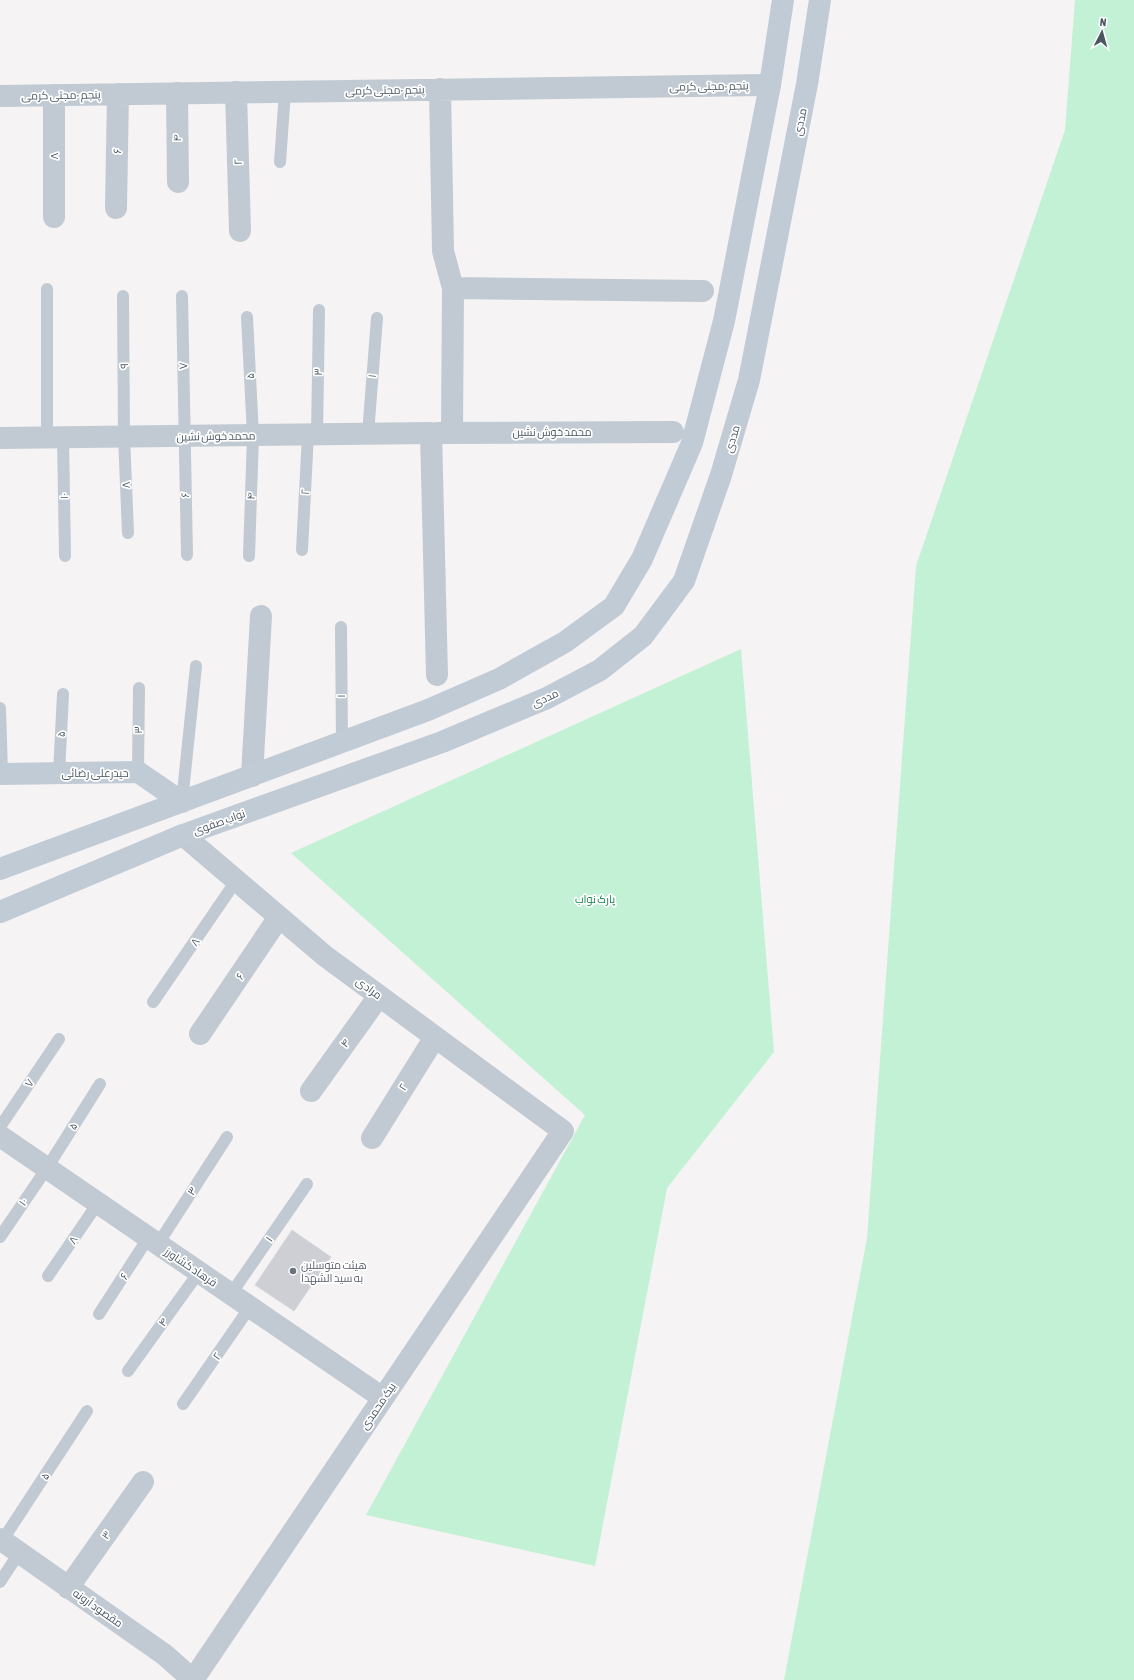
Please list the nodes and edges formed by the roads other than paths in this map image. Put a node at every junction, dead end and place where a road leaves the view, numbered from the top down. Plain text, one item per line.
1 (784, 0) edge
2 (820, 0) edge
3 (770, 85) junction
4 (440, 89) junction
5 (236, 92) junction
6 (285, 92) junction
7 (177, 93) junction
8 (118, 94) junction
9 (54, 95) junction
10 (0, 96) edge
11 (280, 162) dead end
12 (178, 182) dead end
13 (116, 208) dead end
14 (54, 217) dead end
15 (240, 231) dead end
16 (453, 288) junction
17 (47, 289) dead end
18 (703, 291) dead end
19 (123, 296) dead end
20 (182, 296) dead end
21 (319, 310) dead end
22 (247, 317) dead end
23 (377, 318) dead end
24 (673, 432) dead end
25 (452, 433) junction
26 (312, 434) junction
27 (368, 434) junction
28 (431, 434) junction
29 (253, 435) junction
30 (124, 436) junction
31 (184, 436) junction
32 (55, 437) junction
33 (0, 438) edge
34 (128, 533) dead end
35 (302, 550) dead end
36 (187, 555) dead end
37 (65, 556) dead end
38 (249, 556) dead end
39 (260, 616) dead end
40 (341, 626) dead end
41 (196, 666) dead end
42 (437, 675) dead end
43 (139, 688) dead end
44 (63, 694) dead end
45 (0, 708) edge
46 (428, 710) junction
47 (342, 742) junction
48 (442, 742) junction
49 (138, 772) junction
50 (59, 773) junction
51 (1, 774) edge
52 (252, 776) junction
53 (182, 802) junction
54 (183, 835) junction
55 (0, 869) edge
56 (236, 881) junction
57 (0, 912) edge
58 (279, 917) junction
59 (379, 996) junction
60 (153, 1002) dead end
61 (200, 1034) dead end
62 (435, 1037) junction
63 (59, 1039) dead end
64 (100, 1084) dead end
65 (311, 1091) dead end
66 (0, 1127) edge
67 (563, 1131) joint
68 (0, 1136) edge
69 (227, 1137) dead end
70 (372, 1138) dead end
71 (47, 1168) junction
72 (307, 1184) dead end
73 (98, 1203) junction
74 (0, 1237) edge
75 (153, 1241) junction
76 (199, 1272) junction
77 (48, 1276) dead end
78 (231, 1294) junction
79 (250, 1307) junction
80 (100, 1314) dead end
81 (128, 1371) dead end
82 (383, 1398) junction
83 (183, 1404) dead end
84 (87, 1411) dead end
85 (143, 1482) dead end
86 (7, 1544) edge
87 (0, 1582) edge
88 (68, 1588) junction
89 (193, 1680) edge

1 - 3 street
2 - 48 street, مددی
3 - 4 street, پنجم -مجتی کرمی
3 - 46 street
4 - 6 street, پنجم -مجتی کرمی
4 - 16 street
5 - 6 street, پنجم -مجتی کرمی
5 - 7 street, پنجم -مجتی کرمی
5 - 15 street, ۲
6 - 11 lane
7 - 8 street, پنجم -مجتی کرمی
7 - 12 street, ۴
8 - 9 street, پنجم -مجتی کرمی
8 - 13 street, ۶
9 - 10 street, پنجم -مجتی کرمی
9 - 14 street, ۸
16 - 18 street
16 - 25 street
17 - 32 lane, ۱۰
19 - 30 lane, ۹
20 - 31 lane, ۷
21 - 26 lane, ۳
22 - 29 lane, ۵
23 - 27 lane, ۱
24 - 25 street, محمد خوش نشین
25 - 28 street, محمد خوش نشین
26 - 27 street, محمد خوش نشین
26 - 29 street, محمد خوش نشین
26 - 35 lane, ۲
27 - 28 street, محمد خوش نشین
28 - 42 street
29 - 31 street, محمد خوش نشین
29 - 38 lane, ۴
30 - 31 street, محمد خوش نشین
30 - 32 street, محمد خوش نشین
30 - 34 lane, ۸
31 - 36 lane, ۶
32 - 33 street, محمد خوش نشین
32 - 37 lane, ۱۰
39 - 52 street
40 - 47 lane, ۱
41 - 53 lane
43 - 49 lane, ۳
44 - 50 lane, ۵
45 - 51 lane
46 - 47 street
46 - 48 street
47 - 52 street
48 - 54 street, نواب صفوی
49 - 50 street, حیدرعلی رضائی
49 - 53 street, حیدرعلی رضائی
50 - 51 street, حیدرعلی رضائی
52 - 53 street
53 - 55 street
54 - 56 street, مرادی
54 - 57 street, نواب صفوی
56 - 58 street, مرادی
56 - 60 lane, ۸
58 - 59 street, مرادی
58 - 61 street, ۶
59 - 62 street, مرادی
59 - 65 street, ۴
62 - 67 street, مرادی
62 - 70 street, ۲
63 - 66 lane, ۷
64 - 71 lane, ۵
67 - 82 street, بیک محمدی
68 - 71 street, فرهاد کشاورز
69 - 75 lane, ۳
71 - 73 street, فرهاد کشاورز
71 - 74 lane, ۱۰
72 - 78 lane, ۱
73 - 75 street, فرهاد کشاورز
73 - 77 lane, ۸
75 - 76 street, فرهاد کشاورز
75 - 80 lane, ۶
76 - 78 street, فرهاد کشاورز
76 - 81 lane, ۴
78 - 79 street, فرهاد کشاورز
79 - 82 street, فرهاد کشاورز
79 - 83 lane, ۲
82 - 89 street, بیک محمدی
84 - 86 lane, ۵
85 - 88 street, ۳
86 - 87 lane
86 - 88 street, مقصود آرونه
88 - 89 street, مقصود آرونه

